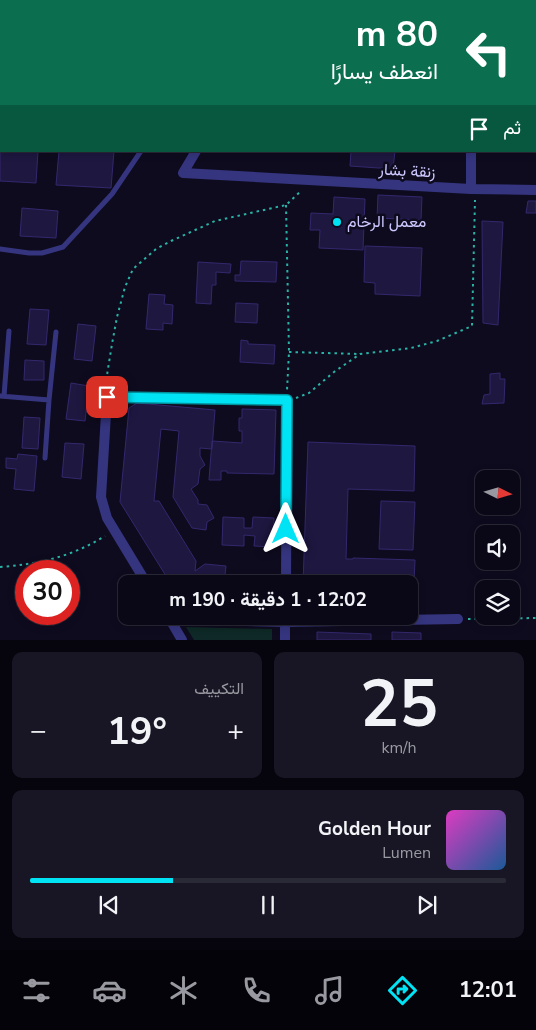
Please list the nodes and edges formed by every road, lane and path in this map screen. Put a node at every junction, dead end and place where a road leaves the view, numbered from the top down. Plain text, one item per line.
1 (140, 152) edge
2 (195, 152) edge
3 (471, 152) edge
4 (314, 181) junction
5 (473, 189) junction
6 (536, 190) edge
7 (286, 205) junction
8 (0, 249) edge
9 (9, 331) dead end
10 (56, 332) dead end
11 (289, 352) junction
12 (360, 354) junction
13 (2, 396) edge
14 (107, 397) junction
15 (49, 400) junction
16 (287, 400) junction
17 (45, 458) dead end
18 (114, 531) junction
19 (0, 567) edge
20 (141, 575) edge
21 (286, 575) edge
22 (536, 618) edge
23 (418, 619) edge
24 (458, 619) joint
25 (172, 625) edge
26 (285, 625) edge
27 (182, 640) edge
28 (285, 640) edge

1 - 8 lane
2 - 4 street, زنقة بشار
3 - 5 street
4 - 5 street, زنقة بشار
4 - 7 path
5 - 6 street, زنقة بشار
5 - 12 path
7 - 11 path
7 - 14 path
9 - 13 lane
10 - 15 lane
11 - 12 path
11 - 16 path
12 - 16 path
13 - 15 lane
14 - 16 street
14 - 18 street
15 - 17 lane
16 - 21 street
18 - 19 path
18 - 20 street
22 - 24 path
23 - 24 street
25 - 27 street
26 - 28 street

